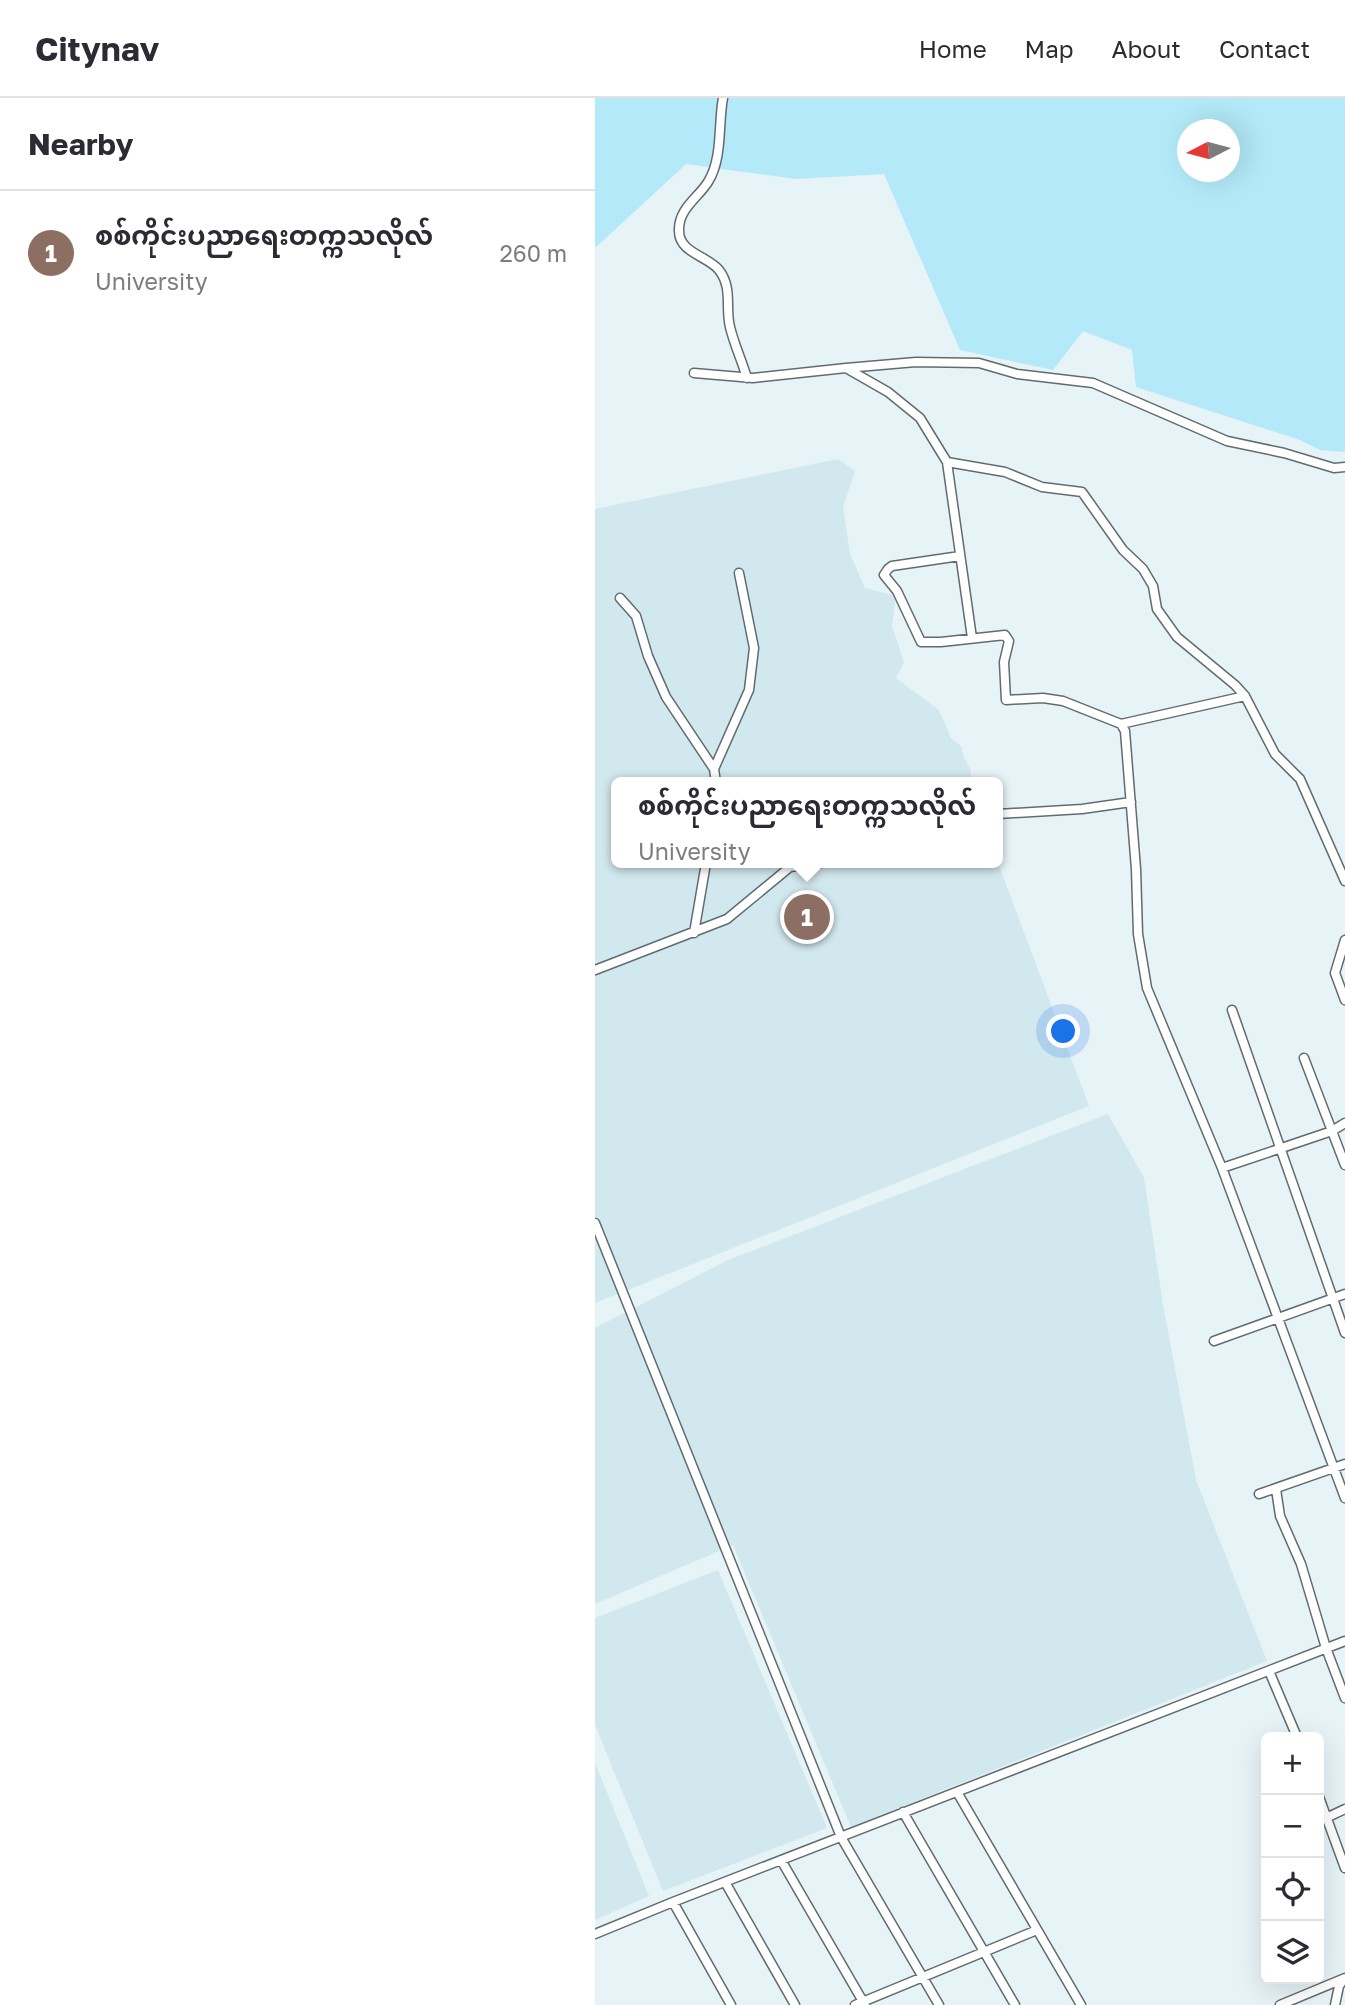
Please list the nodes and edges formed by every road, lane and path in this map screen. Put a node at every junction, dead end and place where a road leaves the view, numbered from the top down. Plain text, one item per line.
1 (723, 98) edge
2 (846, 368) junction
3 (694, 373) dead end
4 (747, 377) junction
5 (947, 462) junction
6 (1345, 467) edge
7 (960, 556) junction
8 (739, 573) dead end
9 (619, 598) dead end
10 (972, 638) junction
11 (1245, 696) junction
12 (1121, 724) junction
13 (714, 769) junction
14 (715, 777) edge
15 (1131, 802) junction
16 (1003, 814) edge
17 (705, 868) edge
18 (789, 868) edge
19 (1345, 881) edge
20 (694, 933) junction
21 (1345, 940) edge
22 (595, 970) edge
23 (1345, 1000) edge
24 (1232, 1010) dead end
25 (1304, 1058) dead end
26 (1345, 1123) edge
27 (1332, 1130) junction
28 (1279, 1147) junction
29 (1345, 1164) edge
30 (1222, 1168) junction
31 (595, 1223) edge
32 (1345, 1294) edge
33 (1331, 1298) junction
34 (1277, 1318) junction
35 (1345, 1333) edge
36 (1214, 1341) dead end
37 (1345, 1464) edge
38 (1333, 1468) junction
39 (1276, 1489) junction
40 (1259, 1494) dead end
41 (1345, 1498) edge
42 (1345, 1640) edge
43 (1326, 1648) junction
44 (1269, 1671) junction
45 (1345, 1698) edge
46 (1295, 1732) edge
47 (957, 1792) junction
48 (1345, 1809) edge
49 (903, 1812) junction
50 (1324, 1812) edge
51 (1326, 1818) junction
52 (841, 1836) junction
53 (781, 1860) junction
54 (1345, 1868) edge
55 (725, 1882) junction
56 (673, 1902) junction
57 (1037, 1930) junction
58 (595, 1934) edge
59 (984, 1951) junction
60 (923, 1976) junction
61 (1345, 1978) edge
62 (1330, 1984) junction
63 (1335, 2001) edge
64 (861, 2004) edge
65 (731, 2005) edge
66 (795, 2005) edge
67 (939, 2005) edge
68 (1014, 2005) edge
69 (1081, 2005) edge
70 (1279, 2005) edge

1 - 4 street
2 - 4 street
2 - 5 street
2 - 6 street
3 - 4 street
5 - 7 street
5 - 11 street
7 - 10 street
7 - 10 street
8 - 13 street
9 - 13 street
10 - 12 street
11 - 12 street
11 - 19 street
12 - 15 street
13 - 14 street
15 - 16 street
15 - 30 street
17 - 20 street
18 - 20 street
20 - 22 street
21 - 23 street
24 - 28 street
25 - 27 street
26 - 27 street
27 - 28 street
27 - 29 street
28 - 30 street
28 - 33 street
30 - 34 street
31 - 52 street
32 - 33 street
33 - 34 street
33 - 35 street
34 - 36 street
34 - 38 street
37 - 38 street
38 - 39 street
38 - 41 street
39 - 40 street
39 - 43 street
42 - 43 street
43 - 44 street
43 - 45 street
44 - 46 street
44 - 47 street
47 - 49 street
47 - 57 street
48 - 51 street
49 - 52 street
49 - 59 street
50 - 51 street
51 - 54 street
52 - 53 street
52 - 60 street
53 - 55 street
53 - 64 street
55 - 56 street
55 - 66 street
56 - 58 street
56 - 65 street
57 - 59 street
57 - 69 street
59 - 60 street
59 - 68 street
60 - 64 street
60 - 67 street
61 - 62 street
61 - 63 street
62 - 63 street
62 - 70 street

